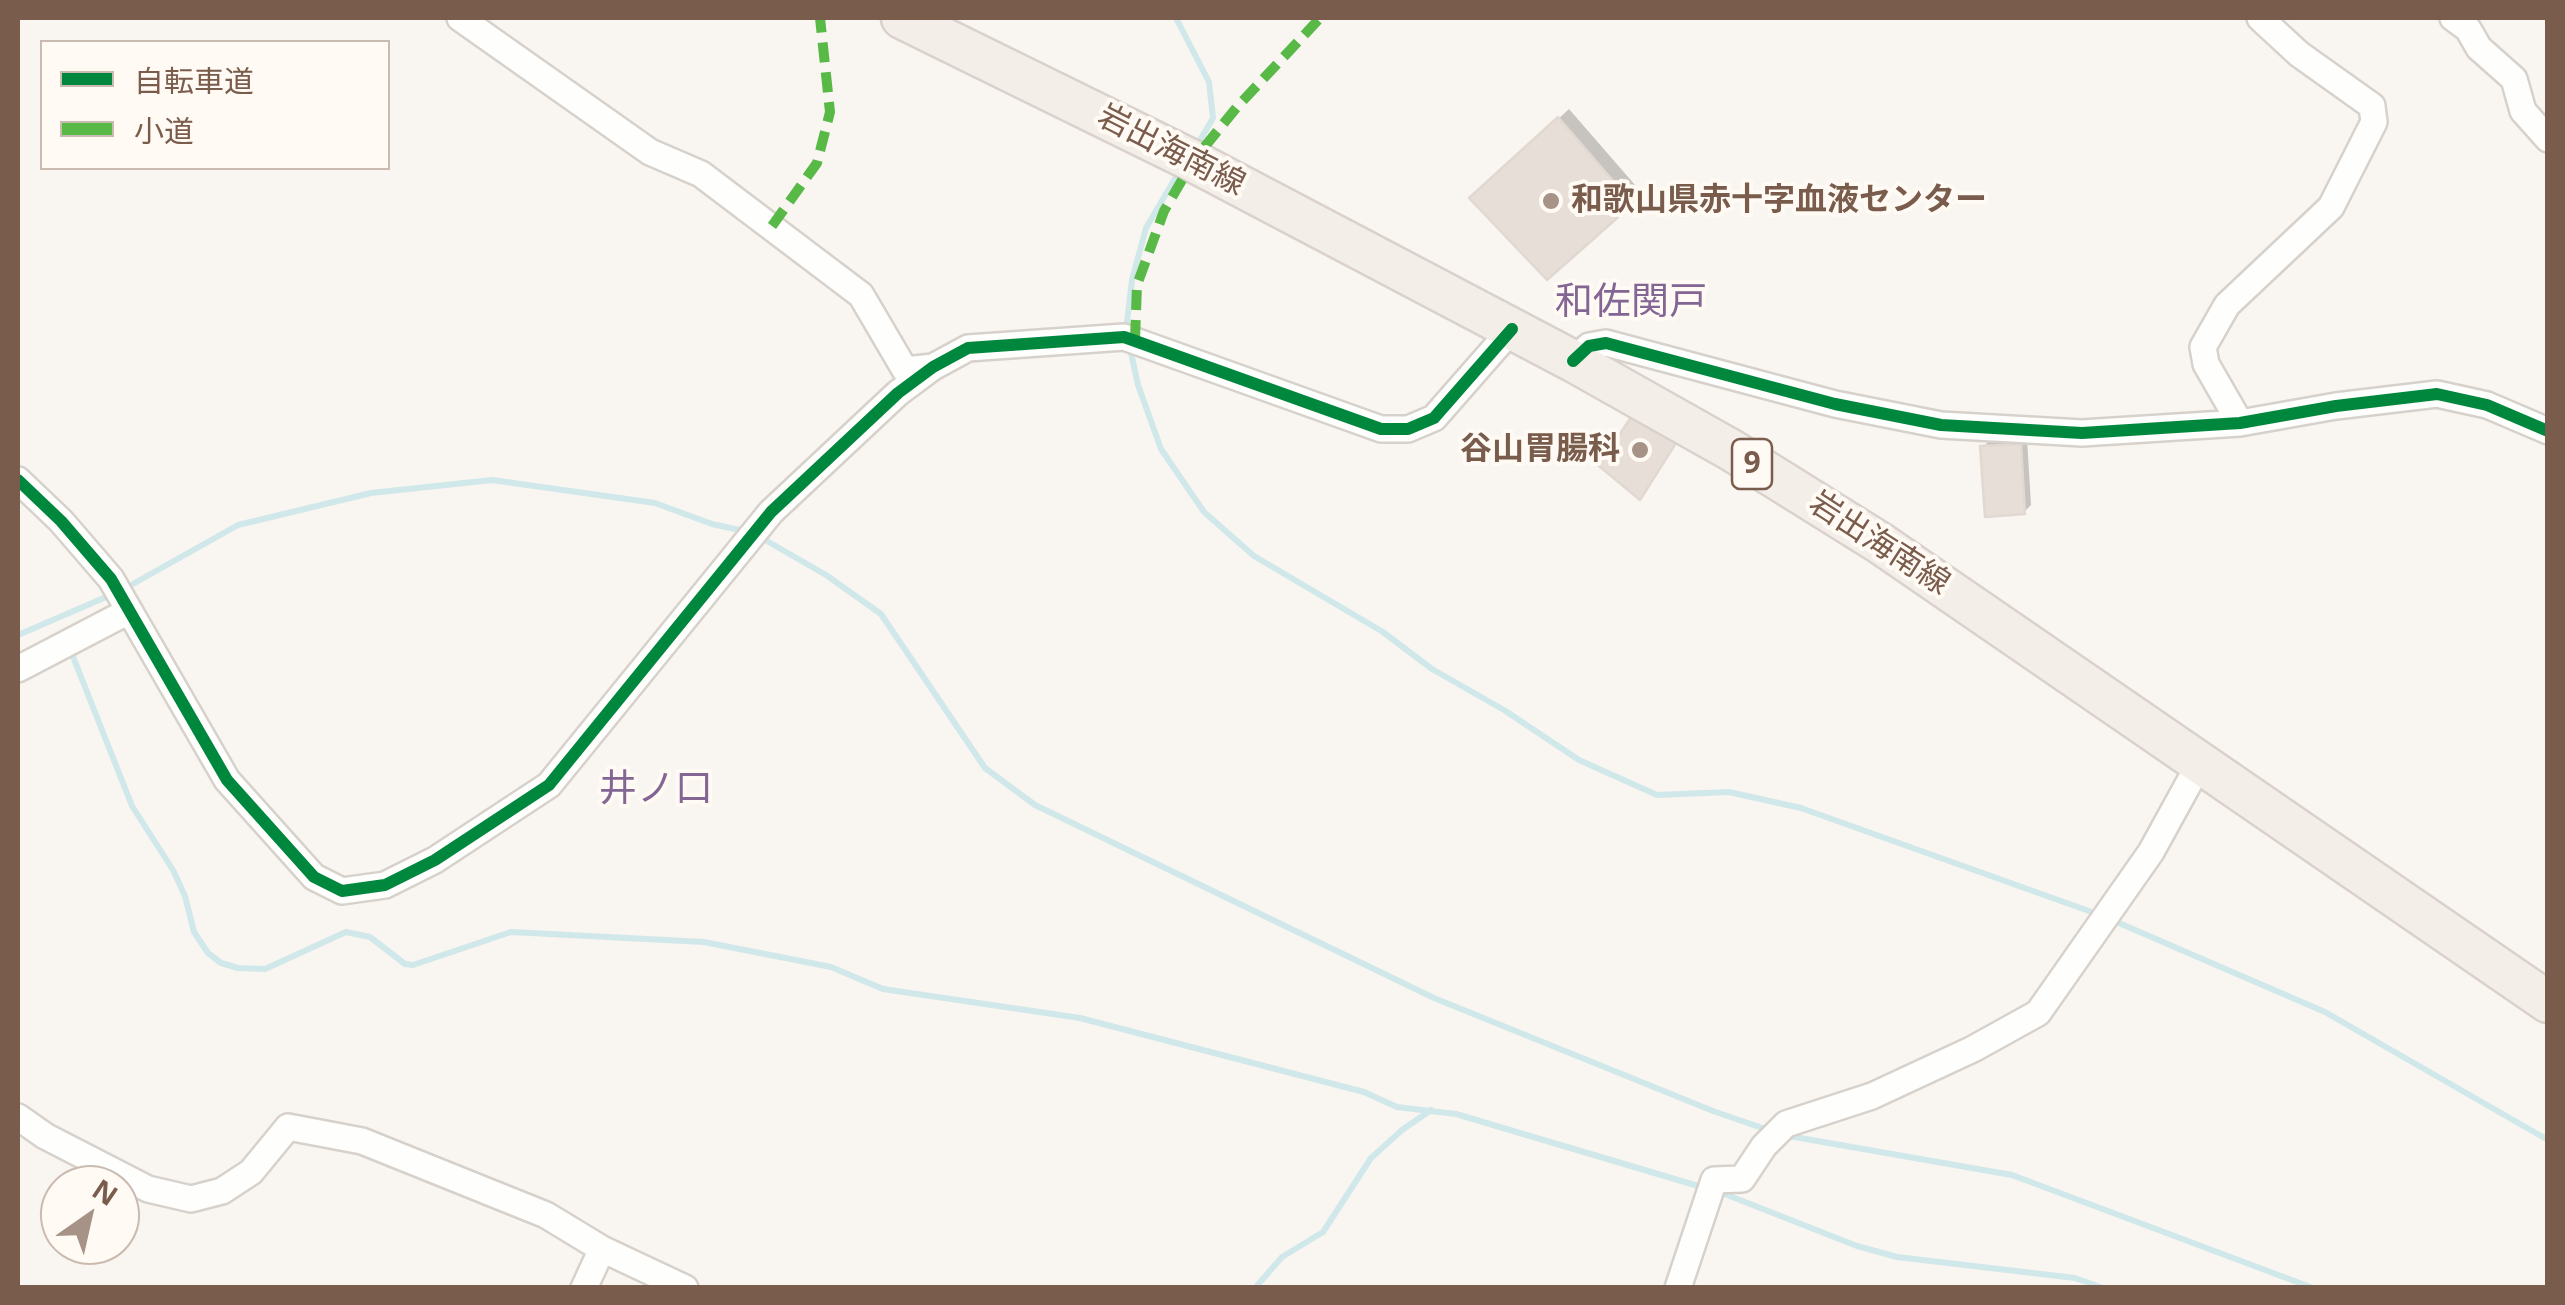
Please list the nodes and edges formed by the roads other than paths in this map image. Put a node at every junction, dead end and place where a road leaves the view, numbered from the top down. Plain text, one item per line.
1 (460, 18) edge
2 (902, 18) edge
3 (2260, 18) edge
4 (2453, 18) edge
5 (2548, 140) edge
6 (1512, 329) junction
7 (1573, 361) junction
8 (932, 366) junction
9 (2240, 423) junction
10 (2548, 430) edge
11 (18, 480) edge
12 (130, 612) junction
13 (18, 669) edge
14 (2201, 760) junction
15 (2548, 1002) edge
16 (18, 1117) edge
17 (602, 1249) junction
18 (584, 1288) edge
19 (685, 1288) edge
20 (1678, 1288) edge

1 - 8 street
2 - 6 main road, 岩出海南線 / 9
3 - 9 street
4 - 5 street
6 - 7 main road, 岩出海南線 / 9
6 - 8 street
7 - 9 street
7 - 14 main road, 岩出海南線 / 9
8 - 12 street
9 - 10 street
11 - 12 street
12 - 13 street
14 - 15 main road, 岩出海南線 / 9
14 - 20 street
16 - 17 street
17 - 18 street
17 - 19 street

